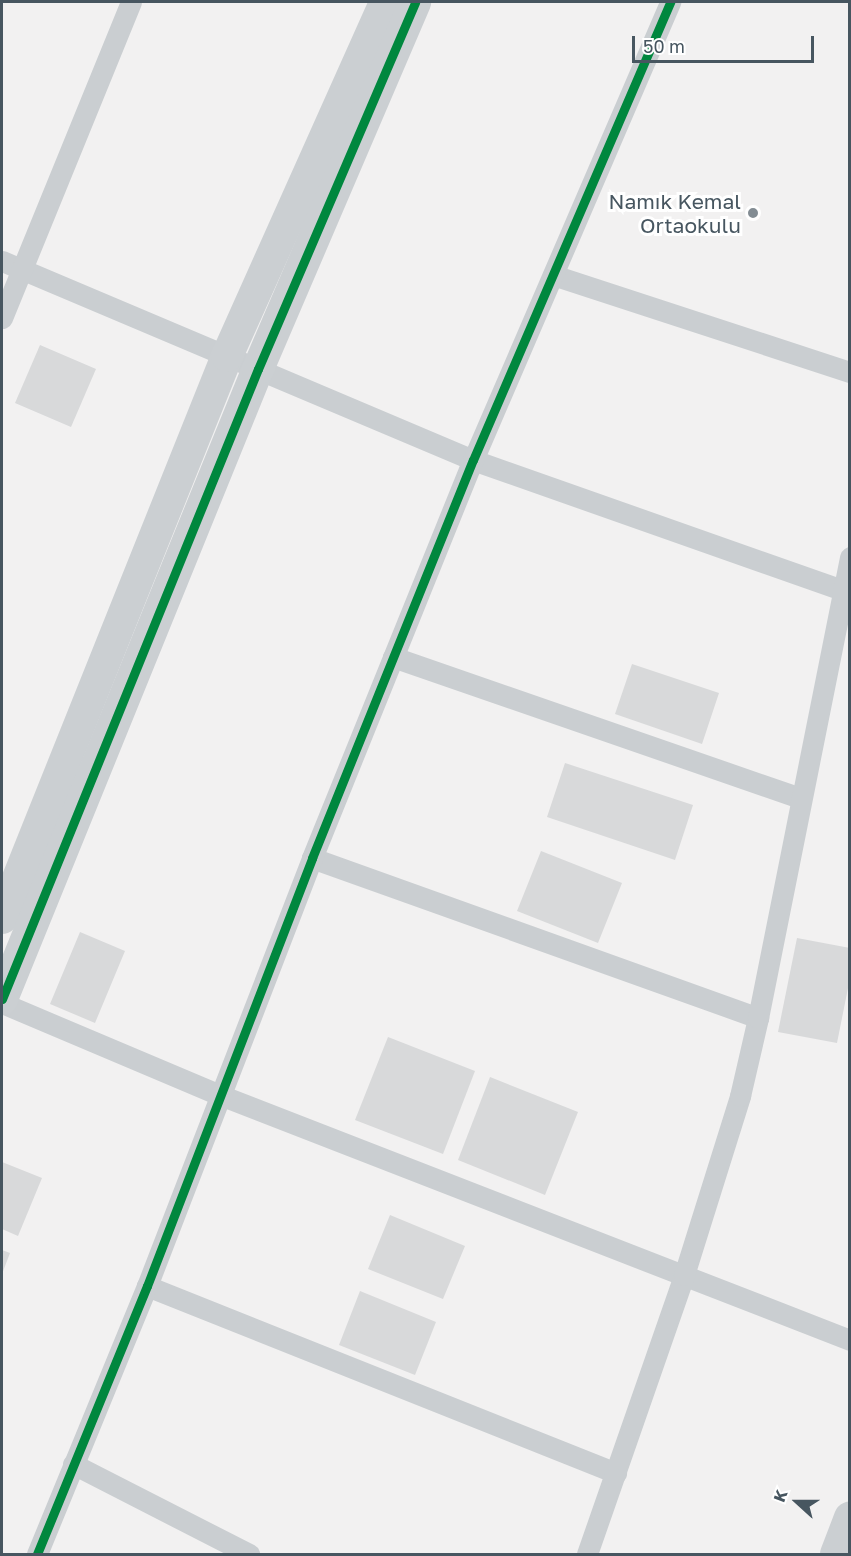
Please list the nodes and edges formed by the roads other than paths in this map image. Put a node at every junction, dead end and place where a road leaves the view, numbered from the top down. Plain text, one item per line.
1 (131, 2) edge
2 (385, 2) edge
3 (415, 2) edge
4 (670, 2) edge
5 (11, 265) edge
6 (553, 274) junction
7 (2, 318) edge
8 (227, 356) junction
9 (258, 369) junction
10 (849, 372) edge
11 (473, 460) junction
12 (849, 557) edge
13 (846, 592) edge
14 (393, 657) junction
15 (800, 798) junction
16 (312, 858) junction
17 (2, 918) edge
18 (2, 1001) edge
19 (758, 1017) junction
20 (220, 1095) junction
21 (684, 1275) junction
22 (147, 1286) junction
23 (849, 1340) edge
24 (73, 1464) junction
25 (616, 1473) junction
26 (849, 1518) edge
27 (37, 1554) edge
28 (249, 1554) edge
29 (587, 1554) edge
30 (836, 1554) edge

1 - 5 street
2 - 8 street
3 - 9 street
4 - 6 street
5 - 7 street
5 - 8 street
6 - 10 street
6 - 11 street
8 - 9 street
8 - 17 street
9 - 11 street
9 - 18 street
11 - 13 street
11 - 14 street
12 - 13 street
13 - 15 street
14 - 15 street
14 - 16 street
15 - 19 street
16 - 19 street
16 - 20 street
18 - 20 street
19 - 21 street
20 - 21 street
20 - 22 street
21 - 23 street
21 - 25 street
22 - 24 street
22 - 25 street
24 - 27 street
24 - 28 street
25 - 29 street
26 - 30 street

